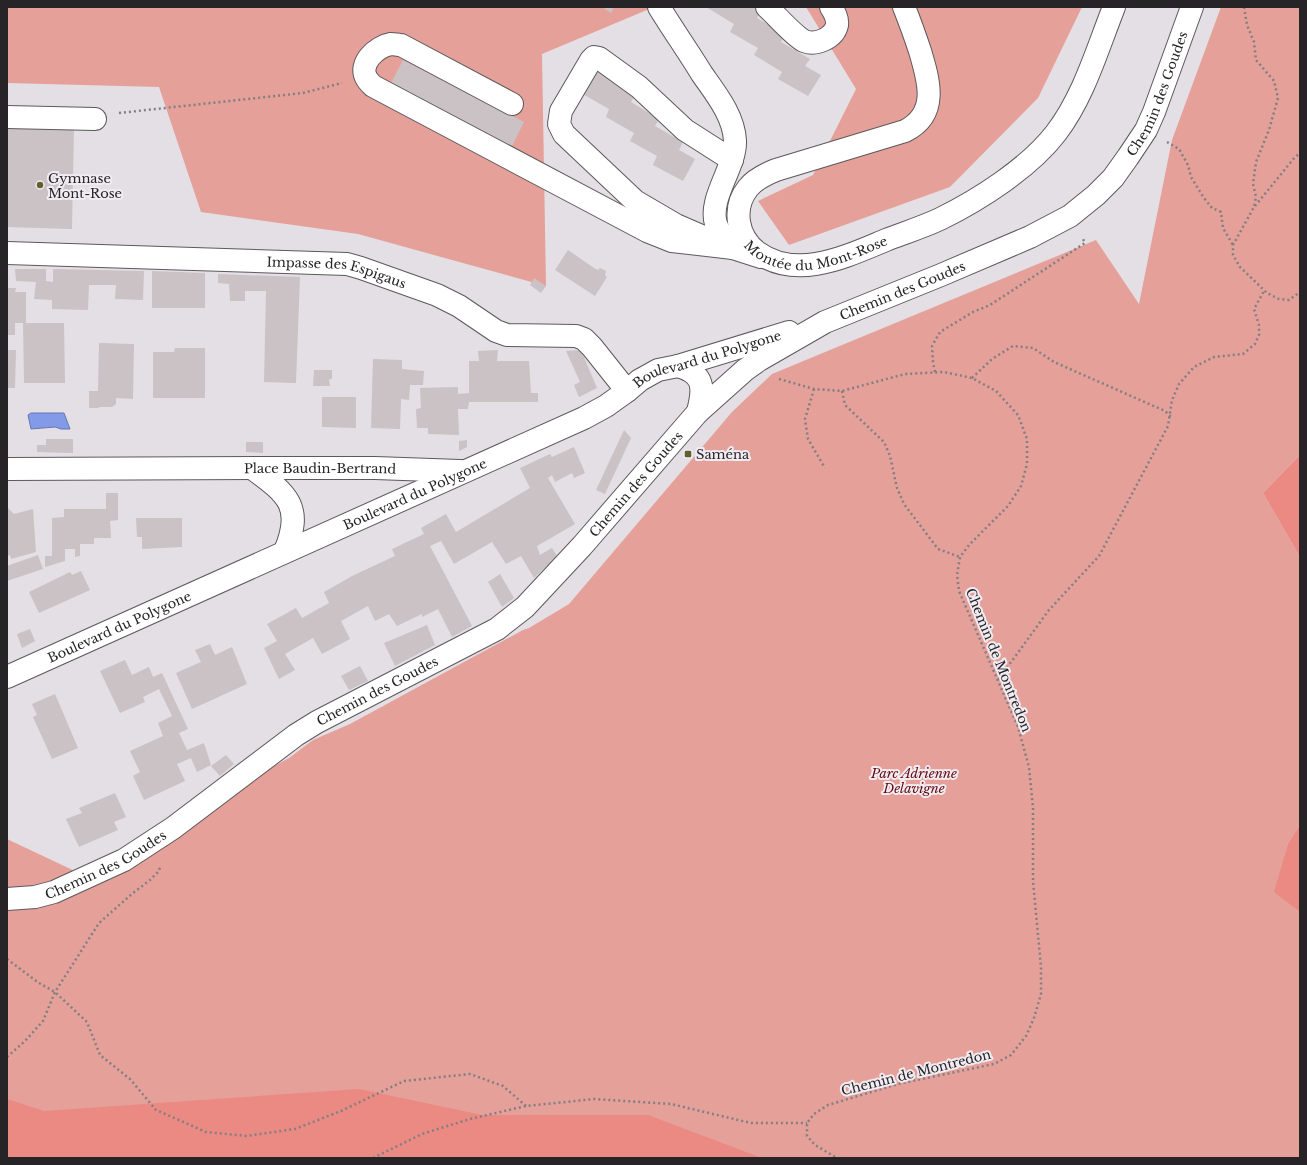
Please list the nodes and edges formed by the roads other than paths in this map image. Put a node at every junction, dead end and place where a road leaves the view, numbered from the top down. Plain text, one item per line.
1 (767, 7) edge
2 (831, 7) edge
3 (904, 7) edge
4 (1114, 7) edge
5 (1192, 7) edge
6 (662, 8) edge
7 (512, 104) dead end
8 (7, 117) edge
9 (95, 119) road end
10 (732, 160) junction
11 (733, 248) junction
12 (7, 253) edge
13 (772, 260) junction
14 (825, 322) junction
15 (678, 366) junction
16 (626, 391) junction
17 (698, 412) junction
18 (252, 468) junction
19 (7, 469) edge
20 (466, 471) junction
21 (285, 551) junction
22 (7, 677) edge
23 (7, 899) edge

1 - 2 street
3 - 13 street, Montée du Mont-Rose
4 - 13 street, Montée du Mont-Rose
5 - 14 street, Chemin des Goudes
6 - 10 street
7 - 11 street
8 - 9 street
10 - 11 street
10 - 11 street
11 - 13 street
12 - 16 street, Impasse des Espigaus
14 - 15 street, Boulevard du Polygone
14 - 17 street, Chemin des Goudes
15 - 16 street, Boulevard du Polygone
15 - 17 street
16 - 20 street, Boulevard du Polygone
17 - 23 street, Chemin des Goudes
18 - 19 street
18 - 20 street, Place Baudin-Bertrand
18 - 21 street, Place Baudin-Bertrand
20 - 21 street, Boulevard du Polygone
21 - 22 street, Boulevard du Polygone

